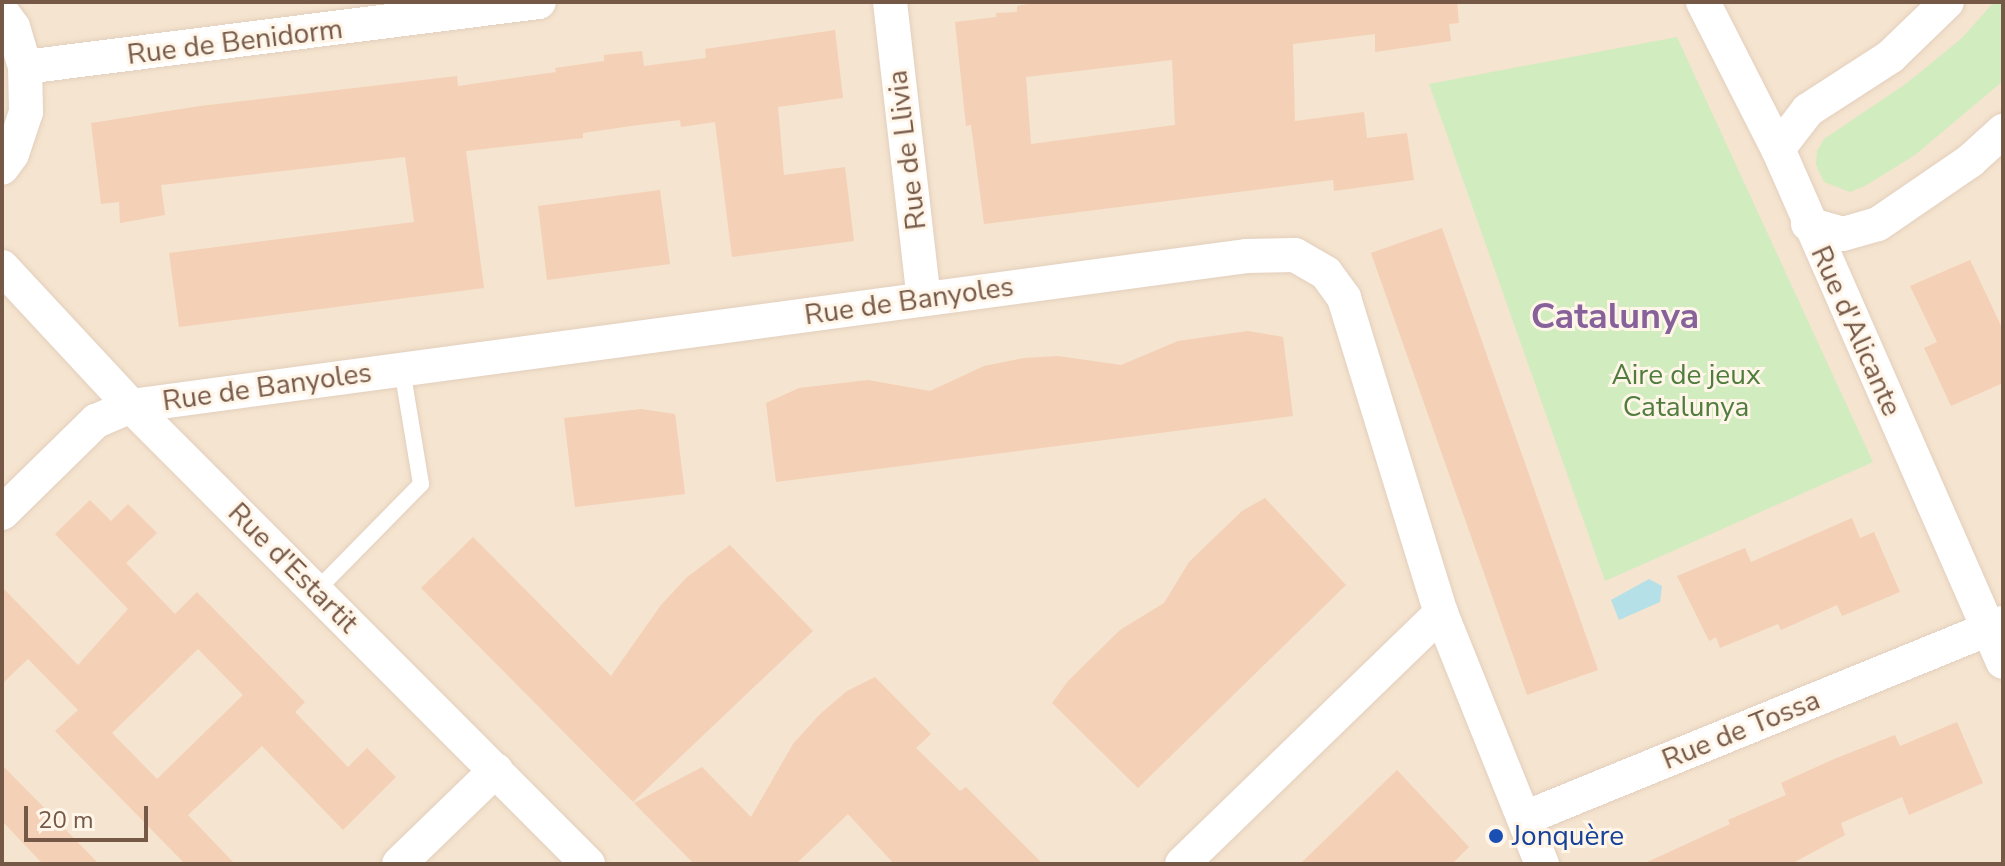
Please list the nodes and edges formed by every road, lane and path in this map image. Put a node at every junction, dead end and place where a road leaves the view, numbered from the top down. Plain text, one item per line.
1 (539, 2) edge
2 (890, 2) edge
3 (1703, 2) edge
4 (1947, 2) edge
5 (445, 8) edge
6 (2, 12) edge
7 (25, 67) junction
8 (2003, 131) edge
9 (1778, 149) junction
10 (2, 168) edge
11 (1808, 224) junction
12 (2, 267) edge
13 (924, 299) junction
14 (402, 369) junction
15 (131, 406) junction
16 (2, 513) edge
17 (316, 591) junction
18 (1441, 613) junction
19 (1996, 626) edge
20 (2003, 662) edge
21 (496, 770) junction
22 (1525, 818) junction
23 (399, 864) edge
24 (588, 864) edge
25 (1182, 864) edge
26 (1542, 864) edge

1 - 5 street, Rue de Benidorm
2 - 13 street, Rue de Llivia
3 - 9 street, Rue d'Alicante
4 - 9 street
5 - 7 street, Rue de Benidorm
6 - 7 street
7 - 10 street
8 - 11 street
9 - 11 street, Rue d'Alicante
11 - 19 street, Rue d'Alicante
12 - 15 street, Rue d'Estartit
13 - 14 street, Rue de Banyoles
13 - 18 street, Rue de Banyoles
14 - 15 street, Rue de Banyoles
14 - 17 lane
15 - 16 street, Rue de Banyoles
15 - 17 street, Rue d'Estartit
17 - 21 street, Rue d'Estartit
18 - 22 street, Rue de Banyoles
18 - 25 street
19 - 20 street, Rue d'Alicante
19 - 22 street, Rue de Tossa
21 - 23 street
21 - 24 street, Rue d'Estartit
22 - 26 street

